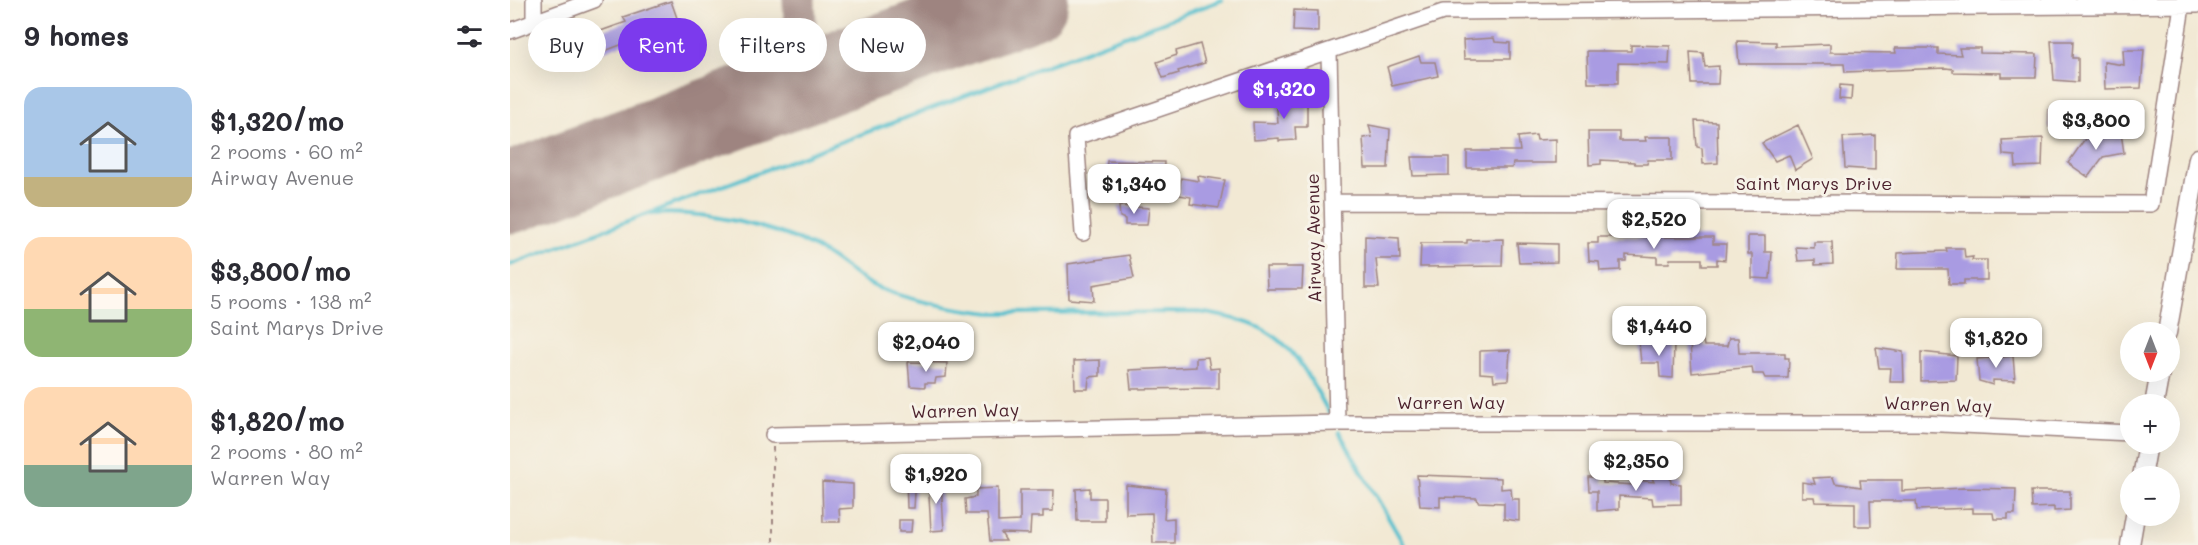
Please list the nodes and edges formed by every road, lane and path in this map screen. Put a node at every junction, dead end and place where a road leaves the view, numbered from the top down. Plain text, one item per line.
1 (534, 0) edge
2 (594, 0) edge
3 (2190, 5) edge
4 (534, 18) edge
5 (545, 18) edge
6 (528, 24) edge
7 (510, 31) edge
8 (1329, 52) junction
9 (2198, 158) edge
10 (1332, 202) junction
11 (1083, 232) dead end
12 (2169, 322) edge
13 (1337, 423) junction
14 (2120, 433) edge
15 (773, 435) joint
16 (2133, 526) edge
17 (773, 545) edge
18 (2130, 545) edge

1 - 4 street
2 - 5 street
3 - 8 street
3 - 10 street, Saint Marys Drive
6 - 7 street
8 - 10 street, Airway Avenue
8 - 11 street
9 - 12 main road
10 - 13 street, Airway Avenue
13 - 14 street, Warren Way
13 - 15 street, Warren Way
15 - 17 path
16 - 18 main road

